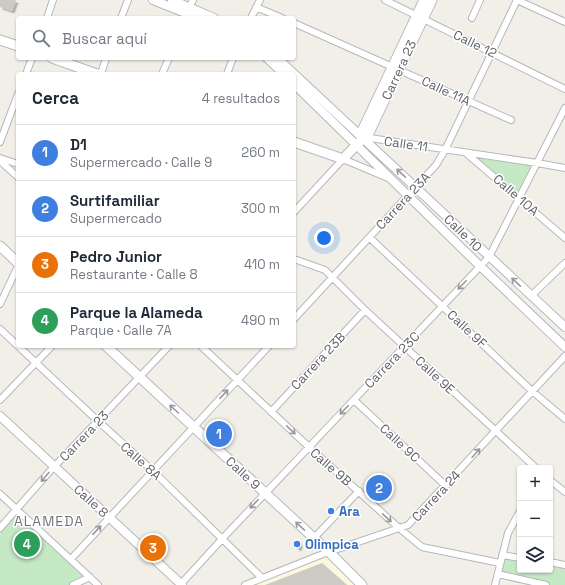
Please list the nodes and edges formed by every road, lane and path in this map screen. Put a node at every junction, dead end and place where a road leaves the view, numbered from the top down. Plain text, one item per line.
1 (53, 0) edge
2 (128, 0) edge
3 (153, 0) edge
4 (172, 0) edge
5 (260, 0) edge
6 (385, 0) edge
7 (424, 0) edge
8 (432, 0) edge
9 (480, 0) edge
10 (517, 0) edge
11 (256, 7) junction
12 (188, 9) edge
13 (48, 16) edge
14 (122, 16) edge
15 (196, 16) edge
16 (208, 16) edge
17 (252, 16) edge
18 (277, 16) edge
19 (420, 17) junction
20 (472, 18) dead end
21 (565, 22) edge
22 (296, 24) edge
23 (0, 40) edge
24 (16, 45) edge
25 (491, 52) junction
26 (31, 60) edge
27 (58, 60) edge
28 (105, 60) edge
29 (168, 60) edge
30 (232, 60) edge
31 (269, 60) edge
32 (279, 60) edge
33 (396, 68) junction
34 (27, 72) edge
35 (91, 72) edge
36 (102, 72) edge
37 (163, 72) edge
38 (228, 72) edge
39 (282, 72) edge
40 (291, 72) edge
41 (296, 77) edge
42 (296, 86) edge
43 (565, 89) edge
44 (16, 99) edge
45 (468, 101) junction
46 (565, 108) edge
47 (511, 120) dead end
48 (360, 141) junction
49 (0, 142) edge
50 (296, 143) edge
51 (445, 150) junction
52 (466, 153) junction
53 (0, 159) edge
54 (343, 159) junction
55 (537, 162) junction
56 (16, 163) edge
57 (565, 168) edge
58 (16, 175) edge
59 (392, 180) junction
60 (416, 187) junction
61 (409, 196) junction
62 (519, 198) junction
63 (296, 210) edge
64 (370, 238) junction
65 (565, 238) edge
66 (0, 246) edge
67 (489, 257) junction
68 (296, 260) edge
69 (16, 262) edge
70 (565, 262) edge
71 (480, 266) junction
72 (16, 268) edge
73 (333, 277) junction
74 (531, 296) junction
75 (0, 304) edge
76 (442, 306) junction
77 (365, 310) junction
78 (296, 317) edge
79 (565, 327) edge
80 (0, 329) edge
81 (3, 333) edge
82 (16, 344) edge
83 (404, 346) junction
84 (565, 346) edge
85 (20, 348) edge
86 (50, 348) edge
87 (108, 348) edge
88 (167, 348) edge
89 (203, 348) edge
90 (267, 348) edge
91 (565, 356) edge
92 (36, 362) junction
93 (139, 378) junction
94 (238, 380) junction
95 (532, 390) junction
96 (0, 400) edge
97 (354, 400) junction
98 (271, 412) junction
99 (0, 416) edge
100 (565, 419) edge
101 (98, 422) junction
102 (193, 427) junction
103 (496, 431) junction
104 (309, 447) junction
105 (533, 465) edge
106 (54, 467) junction
107 (153, 471) junction
108 (553, 482) edge
109 (446, 486) junction
110 (359, 491) junction
111 (565, 492) edge
112 (265, 493) junction
113 (0, 494) edge
114 (17, 510) junction
115 (517, 516) edge
116 (110, 517) junction
117 (0, 528) edge
118 (399, 528) junction
119 (314, 538) junction
120 (222, 539) junction
121 (329, 552) junction
122 (502, 555) junction
123 (517, 558) edge
124 (71, 559) junction
125 (500, 563) junction
126 (553, 563) edge
127 (565, 565) edge
128 (498, 574) junction
129 (90, 577) junction
130 (262, 578) junction
131 (73, 585) edge
132 (98, 585) edge
133 (181, 585) edge
134 (245, 585) edge
135 (362, 585) edge
136 (495, 585) edge
137 (546, 585) edge

1 - 13 street
2 - 14 street
3 - 12 street
4 - 12 street
5 - 11 street
6 - 19 street, Calle 12
7 - 19 main road, Carrera 23
8 - 19 main road, Carrera 23
9 - 20 street
10 - 21 street
10 - 25 street, Carrera 23A
11 - 17 street
11 - 18 street
12 - 15 street
12 - 16 street
19 - 25 street, Calle 12
19 - 33 main road, Carrera 23
22 - 33 street, Calle 11A
23 - 24 main road
25 - 43 street, Calle 12
25 - 45 street, Carrera 23A
26 - 34 street
27 - 35 main road
28 - 36 street
29 - 37 street
30 - 38 street
31 - 39 street
32 - 40 street
33 - 45 street, Calle 11A
33 - 48 main road, Carrera 23
41 - 48 street
42 - 48 street
44 - 49 street
45 - 47 street, Calle 11A
45 - 51 street, Carrera 23A
46 - 55 street, Carrera 23C
48 - 51 street, Calle 11
48 - 54 main road, Carrera 23
48 - 59 street, Calle 10
60 -> 48 street, Calle 10
50 - 54 main road, Calle 10
51 - 52 street, Calle 11
51 - 60 street, Carrera 23A
52 - 55 street, Calle 11
52 - 62 street, Calle 10A
53 - 56 street
53 - 58 street
54 - 59 street, Calle 10
54 - 63 street, Carrera 23
55 - 57 street, Calle 11
55 - 62 street, Carrera 23C
59 - 61 street, Calle 10
60 - 61 street, Carrera 23A
60 - 67 street, Calle 10
61 - 64 street, Carrera 23A
61 - 71 street, Calle 10
62 - 65 street, Calle 10A
62 - 67 street, Carrera 23C
64 - 73 street, Carrera 23A
64 - 76 street, Calle 9F
66 - 69 main road
67 - 71 street, Carrera 23C
74 -> 67 street, Calle 10
68 - 73 street, Calle 9E
70 - 74 street
71 -> 76 street, Carrera 23C
71 - 84 street, Calle 10
72 - 75 street
73 - 77 street, Calle 9E
73 - 78 street, Carrera 23A
74 - 79 street, Calle 10
76 - 83 street, Carrera 23C
76 - 95 street, Calle 9F
77 - 83 street, Calle 9E
77 - 98 street, Carrera 23B
80 - 81 street, Calle 8A
81 - 82 street, Calle 8A
83 - 97 street, Carrera 23C
83 - 103 street, Calle 9E
85 - 92 street, Calle 8A
86 - 92 street
87 - 93 main road, Calle 9
88 - 93 street, Carrera 23
89 - 94 street, Calle 9B
90 - 94 street
91 - 95 street, Carrera 24
92 - 96 street
92 - 101 street, Calle 8A
93 - 101 street, Carrera 23
102 -> 93 main road, Calle 9
94 - 98 street, Calle 9B
102 -> 94 street
95 - 100 street, Calle 9F
95 - 103 street, Carrera 24
97 -> 104 street, Carrera 23C
97 - 109 street, Calle 9C
98 -> 104 street, Calle 9B
99 - 106 street, Calle 8
101 - 106 street, Carrera 23
101 - 107 street, Calle 8A
102 - 107 street
102 - 112 main road, Calle 9
103 - 105 street, Calle 9E
109 -> 103 street, Carrera 24
104 - 110 street, Calle 9B
104 - 112 street, Carrera 23C
106 -> 114 street, Carrera 23
106 - 116 street, Calle 8
107 - 116 street
107 - 120 street, Calle 8A
108 - 111 street
109 - 118 street, Carrera 24
110 -> 118 street, Calle 9B
110 - 119 street
119 -> 112 main road, Calle 9
112 -> 120 street, Carrera 23C
113 - 114 street
114 - 117 street, Carrera 23
114 - 124 street
115 - 122 street
124 -> 116 street
116 - 133 street, Calle 8
118 - 121 street, Carrera 24
118 - 125 street, Calle 9B
119 - 121 main road, Calle 9
120 - 130 street, Calle 8A
120 - 133 street, Carrera 23C
121 - 130 street, Carrera 24
121 - 135 main road, Calle 9
122 - 123 street
122 - 125 street
124 - 129 street
125 - 128 street
126 - 127 street
128 - 136 street
128 - 137 street
129 - 131 street
129 - 132 street
130 - 134 street, Carrera 24

